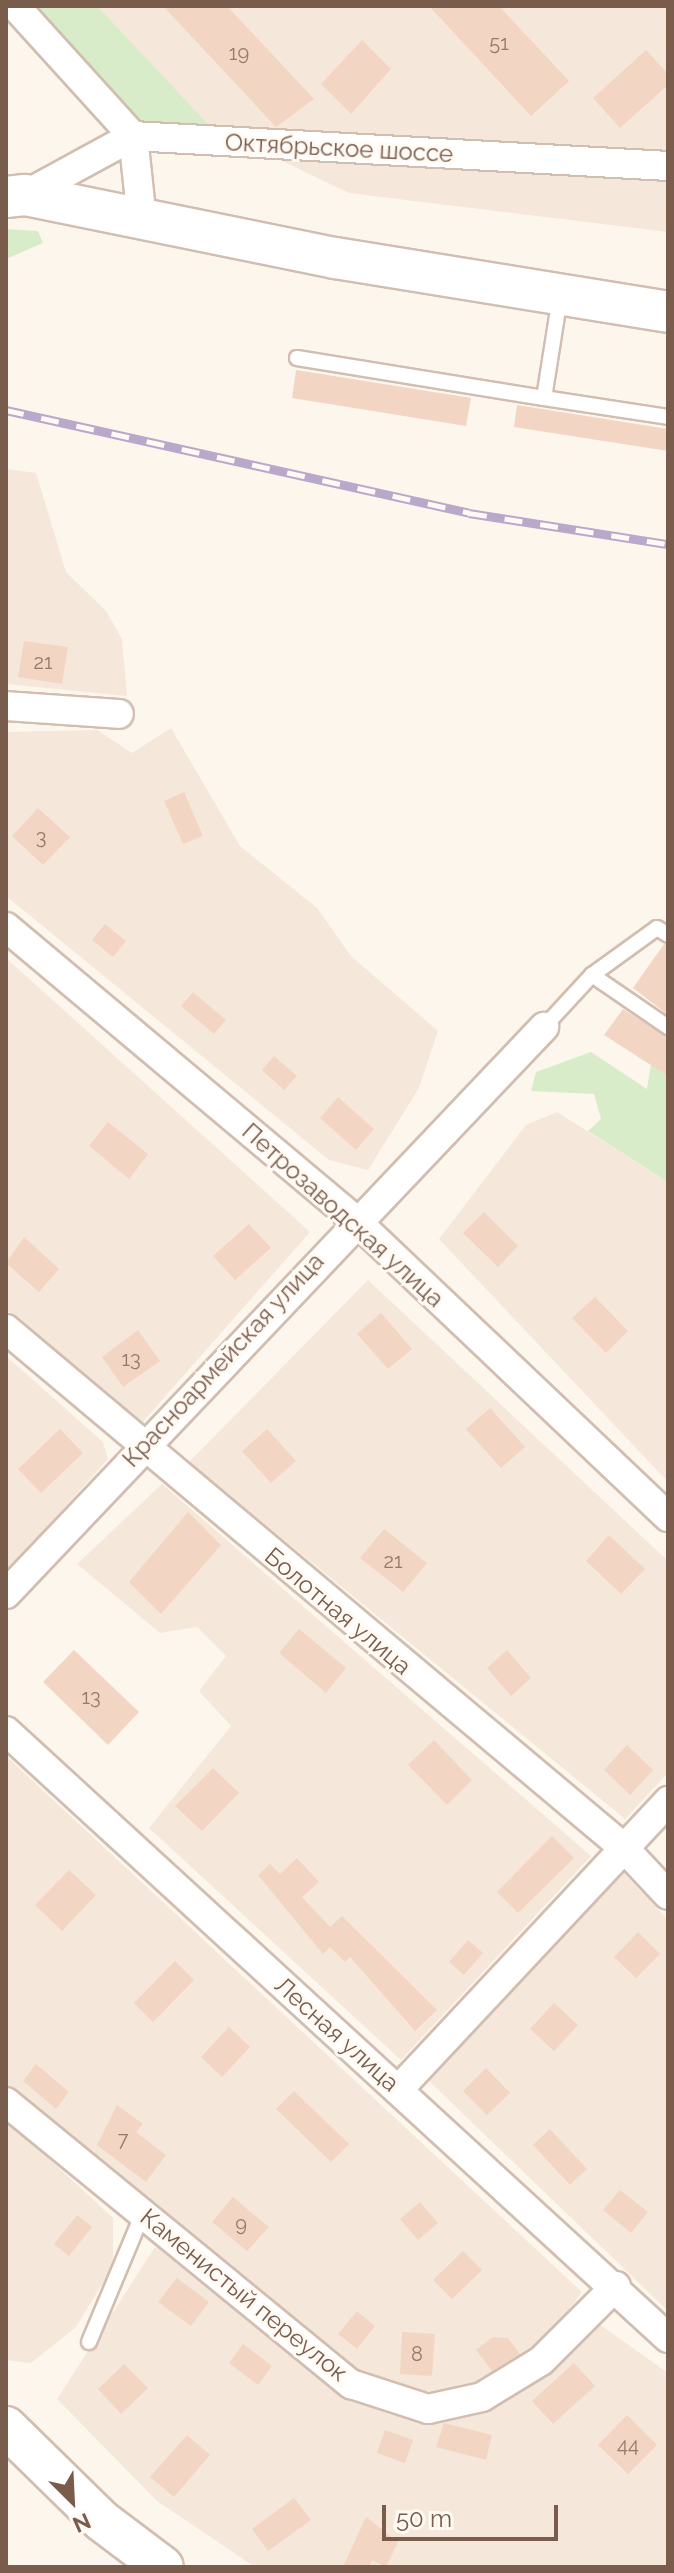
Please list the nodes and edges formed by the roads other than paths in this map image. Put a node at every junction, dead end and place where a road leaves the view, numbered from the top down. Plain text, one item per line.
1 (15, 6) edge
2 (133, 136) junction
3 (668, 166) edge
4 (15, 196) edge
5 (142, 220) junction
6 (561, 295) junction
7 (668, 312) edge
8 (297, 358) dead end
9 (544, 398) junction
10 (668, 417) edge
11 (6, 706) edge
12 (119, 714) dead end
13 (6, 927) edge
14 (668, 935) edge
15 (592, 975) junction
16 (544, 1027) joint
17 (668, 1027) edge
18 (354, 1219) junction
19 (6, 1329) edge
20 (141, 1447) junction
21 (668, 1517) edge
22 (6, 1594) edge
23 (6, 1731) edge
24 (668, 1801) edge
25 (624, 1848) junction
26 (668, 1895) edge
27 (398, 2090) junction
28 (6, 2102) edge
29 (143, 2213) junction
30 (616, 2286) junction
31 (668, 2338) edge
32 (89, 2342) dead end
33 (6, 2427) edge
34 (163, 2567) edge

1 - 2 street
2 - 3 street, Октябрьское шоссе
2 - 4 street
2 - 5 street
4 - 5 main road
5 - 6 main road
6 - 7 main road
6 - 9 lane
8 - 9 lane
9 - 10 lane
11 - 12 street
13 - 18 street, Петрозаводская улица
14 - 15 lane
15 - 16 lane
15 - 17 lane
16 - 18 street, Красноармейская улица
18 - 20 street, Красноармейская улица
18 - 21 street, Петрозаводская улица
19 - 20 street, Болотная улица
20 - 22 street, Красноармейская улица
20 - 25 street, Болотная улица
23 - 27 street, Лесная улица
24 - 25 street
25 - 26 street, Болотная улица
25 - 27 street
27 - 30 street, Лесная улица
28 - 29 street, Каменистый переулок
29 - 30 street, Каменистый переулок
29 - 32 lane
30 - 31 street, Лесная улица
33 - 34 main road

